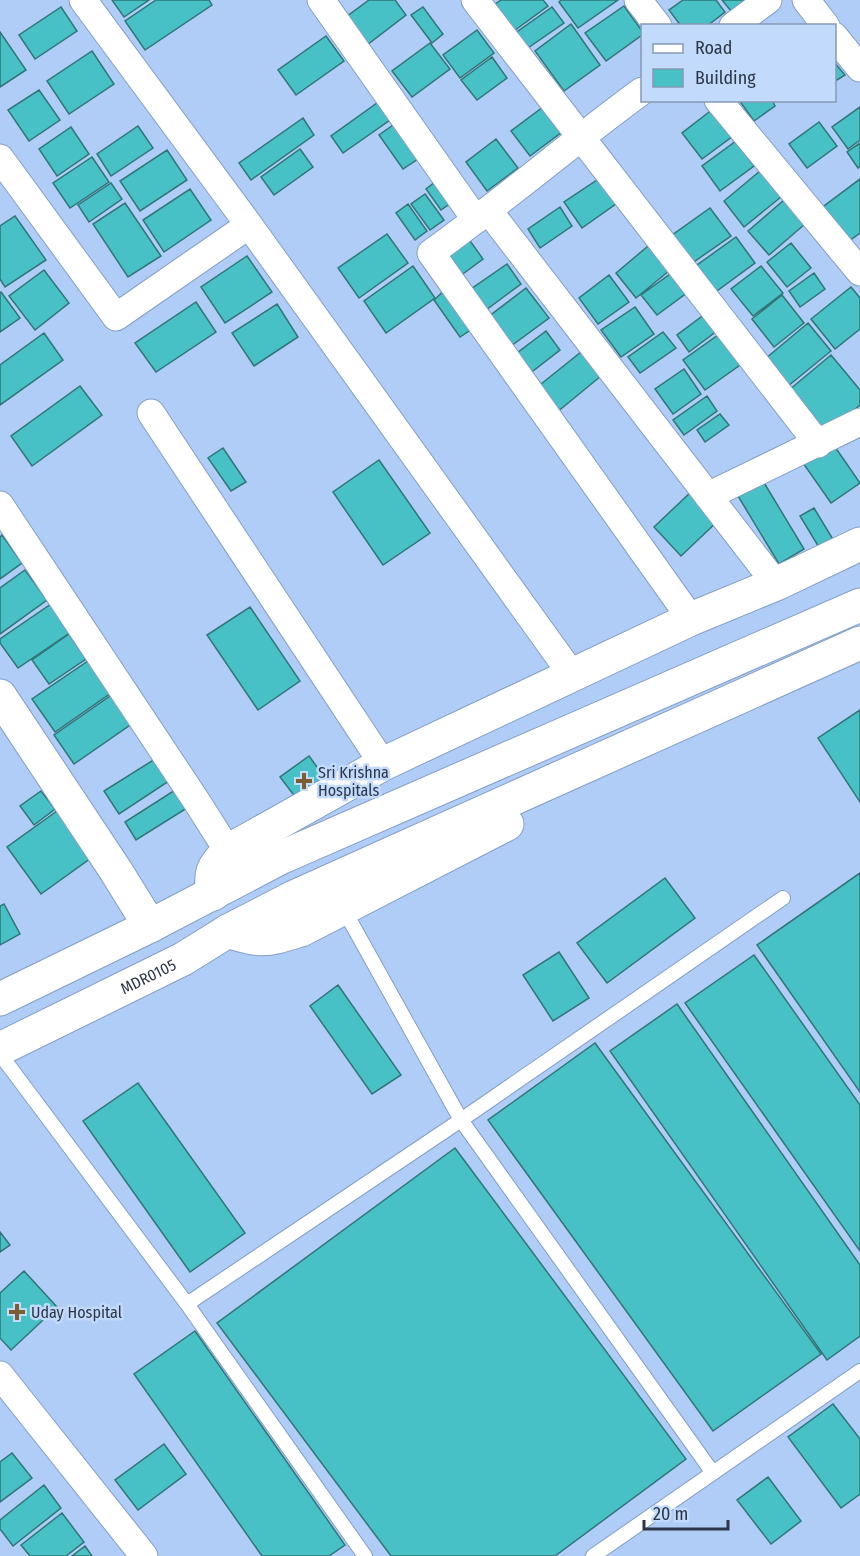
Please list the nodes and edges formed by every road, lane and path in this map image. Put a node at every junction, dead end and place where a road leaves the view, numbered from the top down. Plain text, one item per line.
1 (83, 0) edge
2 (475, 0) edge
3 (638, 0) edge
4 (768, 0) edge
5 (806, 0) edge
6 (330, 3) edge
7 (656, 24) edge
8 (736, 24) edge
9 (824, 24) edge
10 (836, 38) edge
11 (860, 68) edge
12 (641, 92) edge
13 (720, 102) edge
14 (580, 136) junction
15 (0, 158) edge
16 (482, 215) junction
17 (249, 225) junction
18 (860, 272) edge
19 (151, 413) dead end
20 (860, 422) edge
21 (818, 444) junction
22 (708, 496) junction
23 (0, 505) edge
24 (860, 544) edge
25 (776, 584) junction
26 (860, 605) edge
27 (691, 619) junction
28 (860, 643) edge
29 (860, 661) edge
30 (573, 676) junction
31 (0, 696) edge
32 (383, 764) junction
33 (228, 851) junction
34 (213, 894) junction
35 (783, 898) dead end
36 (342, 908) junction
37 (150, 926) junction
38 (228, 930) junction
39 (0, 999) edge
40 (0, 1049) edge
41 (0, 1054) edge
42 (461, 1120) junction
43 (187, 1304) junction
44 (860, 1371) edge
45 (0, 1375) edge
46 (713, 1473) junction
47 (144, 1556) edge
48 (365, 1556) edge
49 (593, 1556) edge

1 - 17 street
2 - 14 street
3 - 7 street
4 - 8 street
5 - 9 street
6 - 16 street
10 - 11 street
12 - 14 street
13 - 18 street
14 - 16 street
14 - 21 street
15 - 17 street
16 - 22 street
16 - 27 street
17 - 30 street
19 - 32 street
20 - 21 street
21 - 22 street
22 - 25 street
23 - 33 street
24 - 25 main road
25 - 27 main road
26 - 34 main road
27 - 30 main road
28 - 38 main road, MDR0105
29 - 36 main road
30 - 32 main road
31 - 37 main road
32 - 33 main road
33 - 34 main road
34 - 37 main road
35 - 42 lane
36 - 38 main road
36 - 42 lane
37 - 39 main road
38 - 40 main road, MDR0105
41 - 43 lane
42 - 43 lane
42 - 46 lane
43 - 48 lane
44 - 46 lane
45 - 47 street
46 - 49 lane

